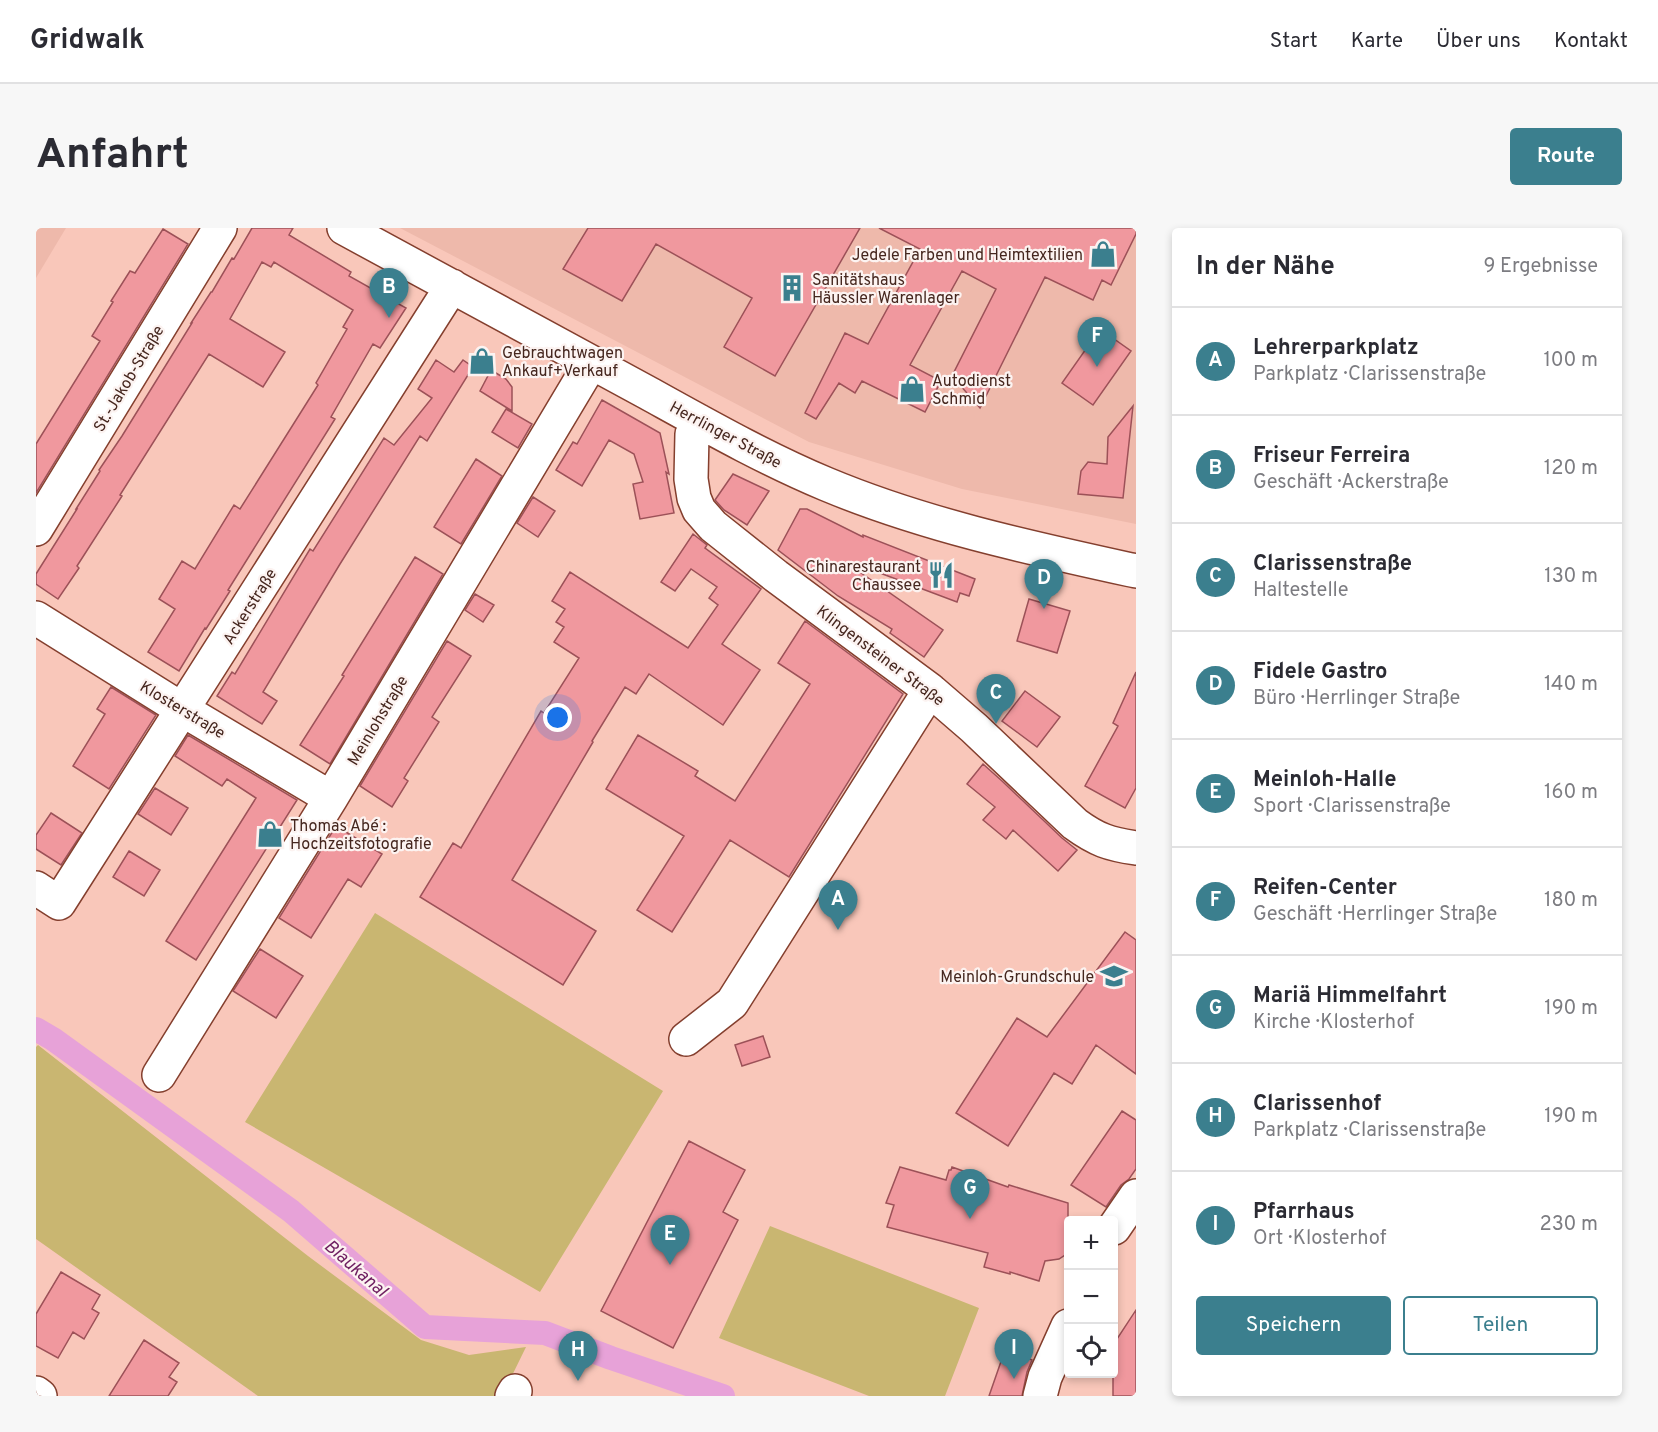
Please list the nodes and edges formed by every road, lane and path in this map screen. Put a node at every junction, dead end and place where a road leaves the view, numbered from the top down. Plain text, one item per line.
1 (220, 228) edge
2 (344, 228) edge
3 (452, 286) junction
4 (591, 363) junction
5 (699, 422) junction
6 (36, 529) edge
7 (1136, 571) edge
8 (36, 618) edge
9 (930, 690) junction
10 (183, 710) junction
11 (331, 798) junction
12 (1136, 848) edge
13 (36, 888) edge
14 (686, 1039) dead end
15 (159, 1075) dead end
16 (1136, 1196) edge
17 (1118, 1221) edge
18 (1064, 1335) edge
19 (36, 1393) edge
20 (40, 1396) edge
21 (1041, 1396) edge

1 - 6 street, St.-Jakob-Straße
2 - 3 street, Herrlinger Straße
3 - 4 street, Herrlinger Straße
3 - 10 street, Ackerstraße
4 - 5 street, Herrlinger Straße
4 - 11 street, Meinlohstraße
5 - 7 street, Herrlinger Straße
5 - 9 street, Klingensteiner Straße
8 - 10 street, Klosterstraße
9 - 12 street, Klingensteiner Straße
9 - 14 street
10 - 11 street, Klosterstraße
10 - 13 street, Ackerstraße
11 - 15 street, Meinlohstraße
16 - 17 street
18 - 21 street
19 - 20 street

